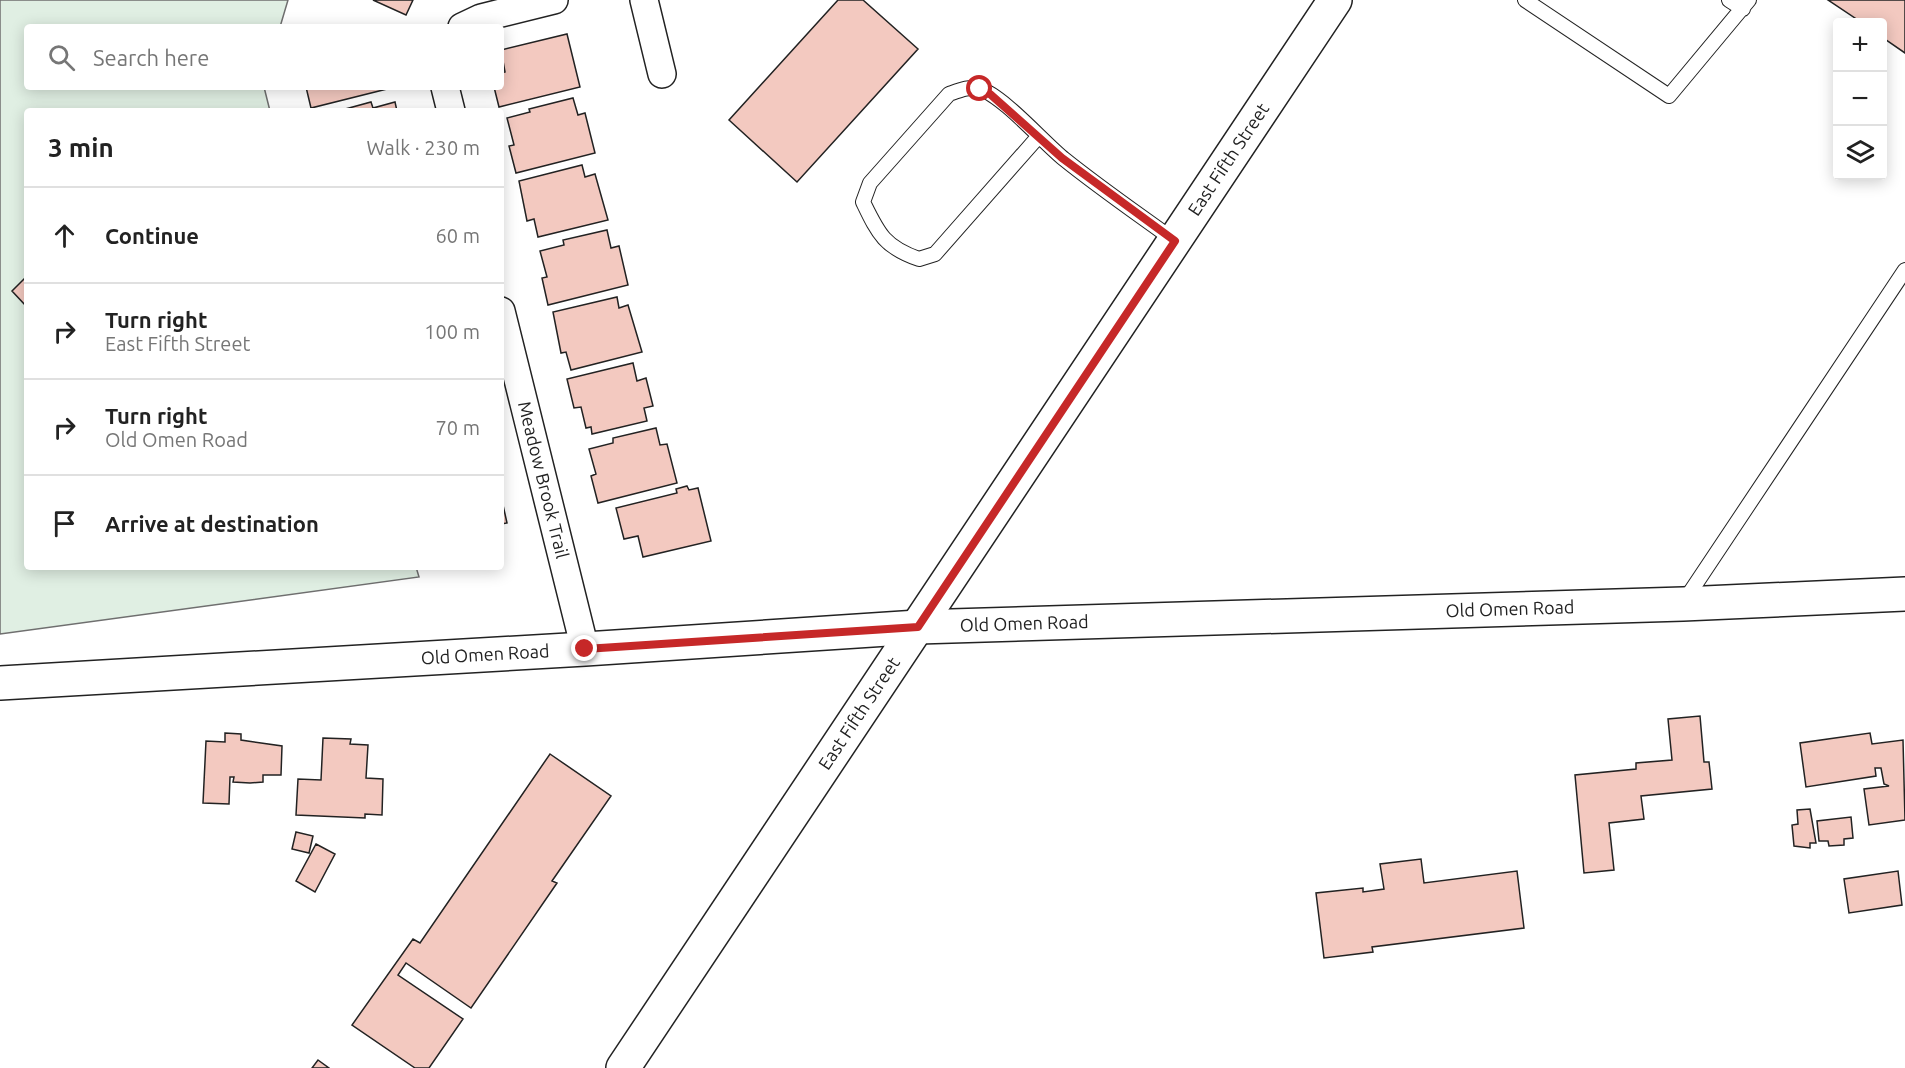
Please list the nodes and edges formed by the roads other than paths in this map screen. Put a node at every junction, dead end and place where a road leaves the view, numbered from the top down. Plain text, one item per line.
1 (555, 0) edge
2 (644, 0) edge
3 (1335, 0) edge
4 (1525, 0) edge
5 (1729, 0) edge
6 (1746, 4) edge
7 (468, 24) edge
8 (662, 74) dead end
9 (446, 90) edge
10 (450, 108) edge
11 (1038, 137) junction
12 (1175, 241) junction
13 (1905, 270) edge
14 (504, 324) edge
15 (1905, 594) edge
16 (1683, 604) junction
17 (918, 627) junction
18 (585, 649) junction
19 (0, 683) edge
20 (623, 1068) edge

1 - 7 street
2 - 8 street
3 - 12 street, East Fifth Street
4 - 6 lane
5 - 6 lane
9 - 10 street
11 - 11 lane
11 - 12 lane
12 - 17 street, East Fifth Street
13 - 16 lane
14 - 18 street, Meadow Brook Trail
15 - 16 street, Old Omen Road
16 - 17 street, Old Omen Road
17 - 18 street, Old Omen Road
17 - 20 street, East Fifth Street
18 - 19 street, Old Omen Road

